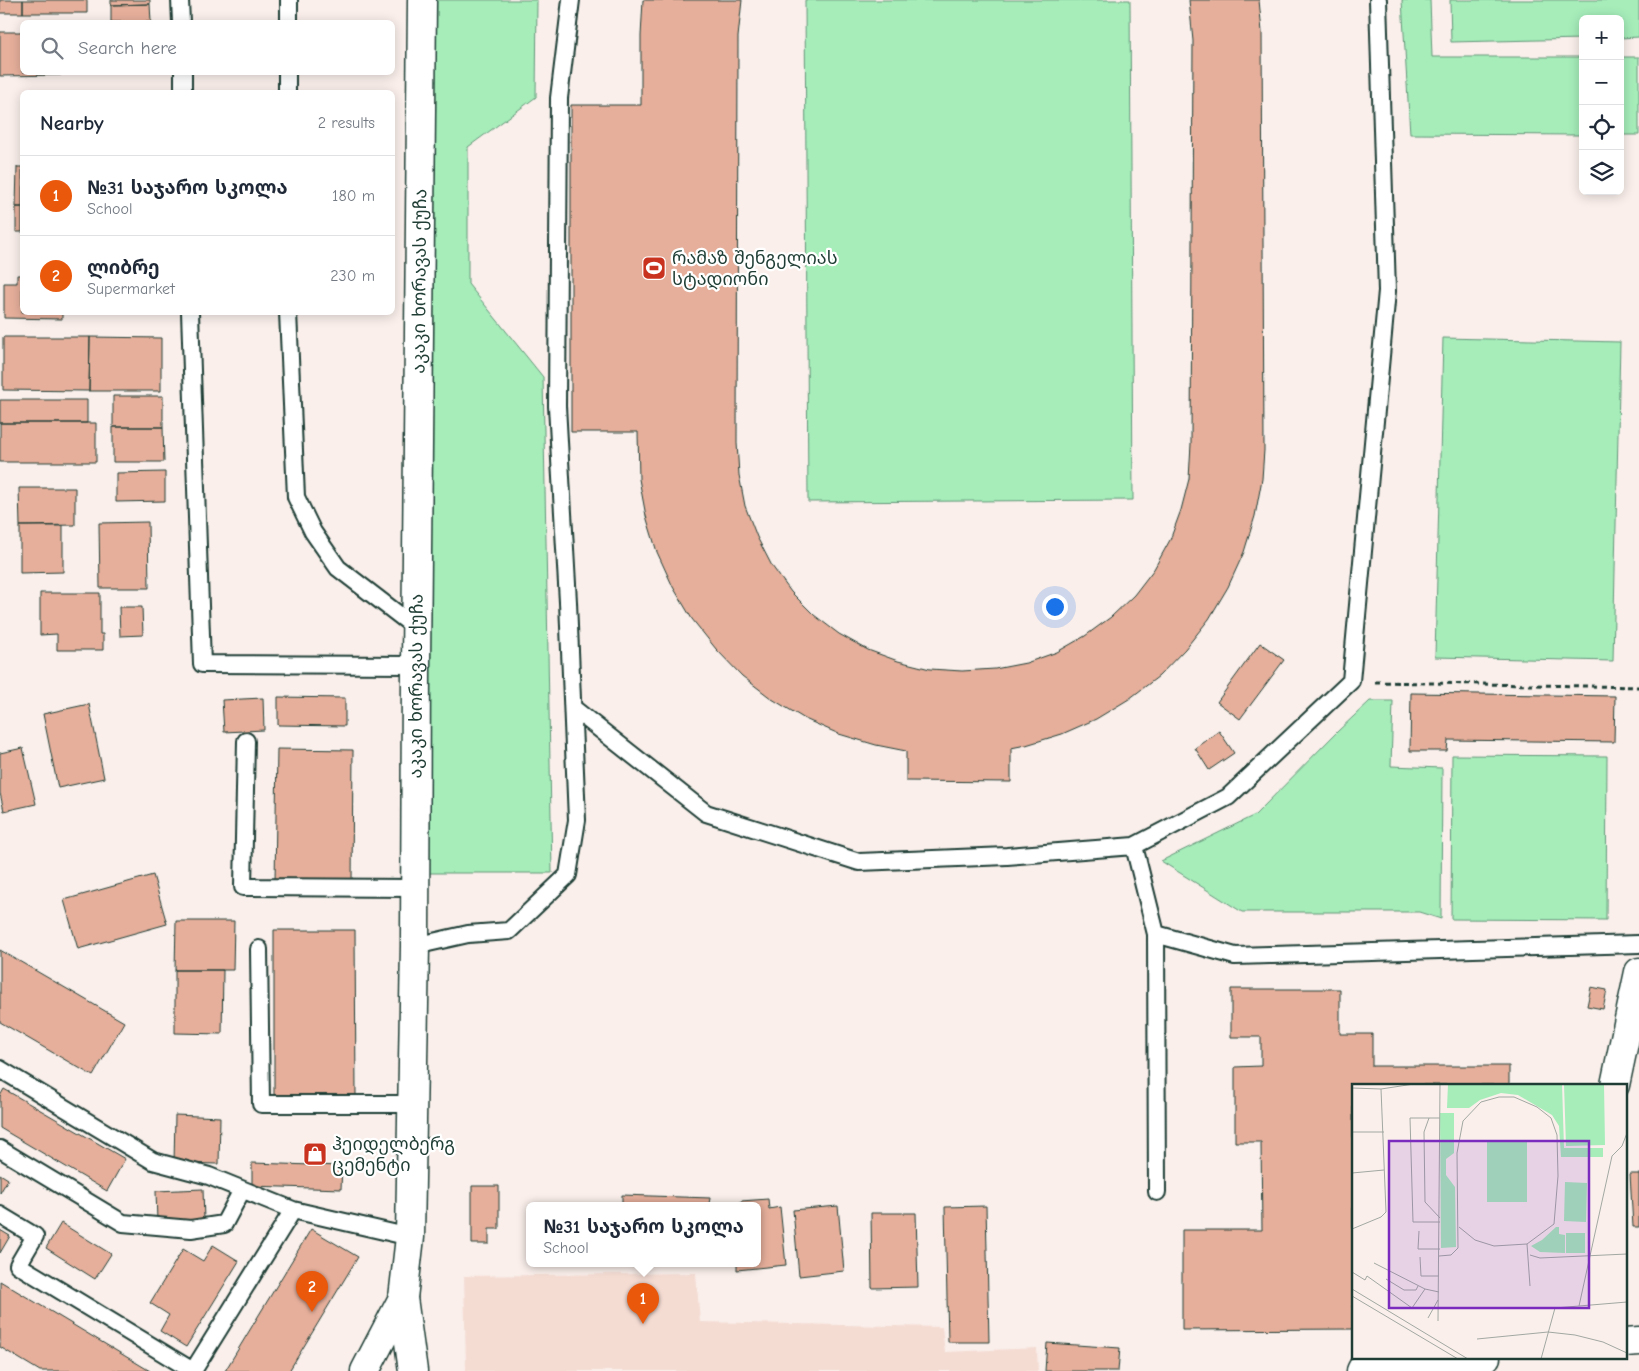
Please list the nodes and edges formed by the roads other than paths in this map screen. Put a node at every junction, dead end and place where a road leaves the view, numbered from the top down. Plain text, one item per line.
1 (180, 0) edge
2 (289, 0) edge
3 (422, 0) edge
4 (570, 0) edge
5 (1378, 0) edge
6 (181, 20) edge
7 (288, 20) edge
8 (182, 75) edge
9 (287, 75) edge
10 (183, 90) edge
11 (287, 90) edge
12 (190, 315) edge
13 (288, 315) edge
14 (416, 628) junction
15 (416, 665) junction
16 (572, 708) junction
17 (246, 741) dead end
18 (1134, 846) junction
19 (416, 888) junction
20 (1156, 934) junction
21 (1639, 944) edge
22 (415, 946) junction
23 (259, 949) dead end
24 (1639, 972) edge
25 (0, 1069) edge
26 (1615, 1084) edge
27 (413, 1104) junction
28 (0, 1149) edge
29 (242, 1190) junction
30 (1157, 1192) dead end
31 (293, 1210) junction
32 (0, 1215) edge
33 (410, 1237) junction
34 (403, 1298) junction
35 (1639, 1341) edge
36 (1626, 1342) edge
37 (1476, 1358) edge
38 (365, 1371) edge
39 (413, 1371) edge
40 (1361, 1371) edge

1 - 6 lane
2 - 7 lane
3 - 14 street, აკაკი ხორავას ქუჩა
4 - 16 lane
5 - 18 lane
8 - 10 lane
9 - 11 lane
12 - 15 lane
13 - 14 lane
14 - 15 street, აკაკი ხორავას ქუჩა
15 - 19 street, აკაკი ხორავას ქუჩა
16 - 18 lane
16 - 22 lane
17 - 19 lane
18 - 20 lane
19 - 22 street, აკაკი ხორავას ქუჩა
20 - 21 lane
20 - 30 lane
22 - 27 street, აკაკი ხორავას ქუჩა
23 - 27 lane
24 - 26 street
25 - 29 lane
27 - 33 street, აკაკი ხორავას ქუჩა
28 - 29 lane
29 - 31 lane
31 - 32 lane
31 - 33 lane
33 - 34 street, აკაკი ხორავას ქუჩა
34 - 38 street
34 - 39 street, აკაკი ხორავას ქუჩა
35 - 36 street
37 - 40 street

